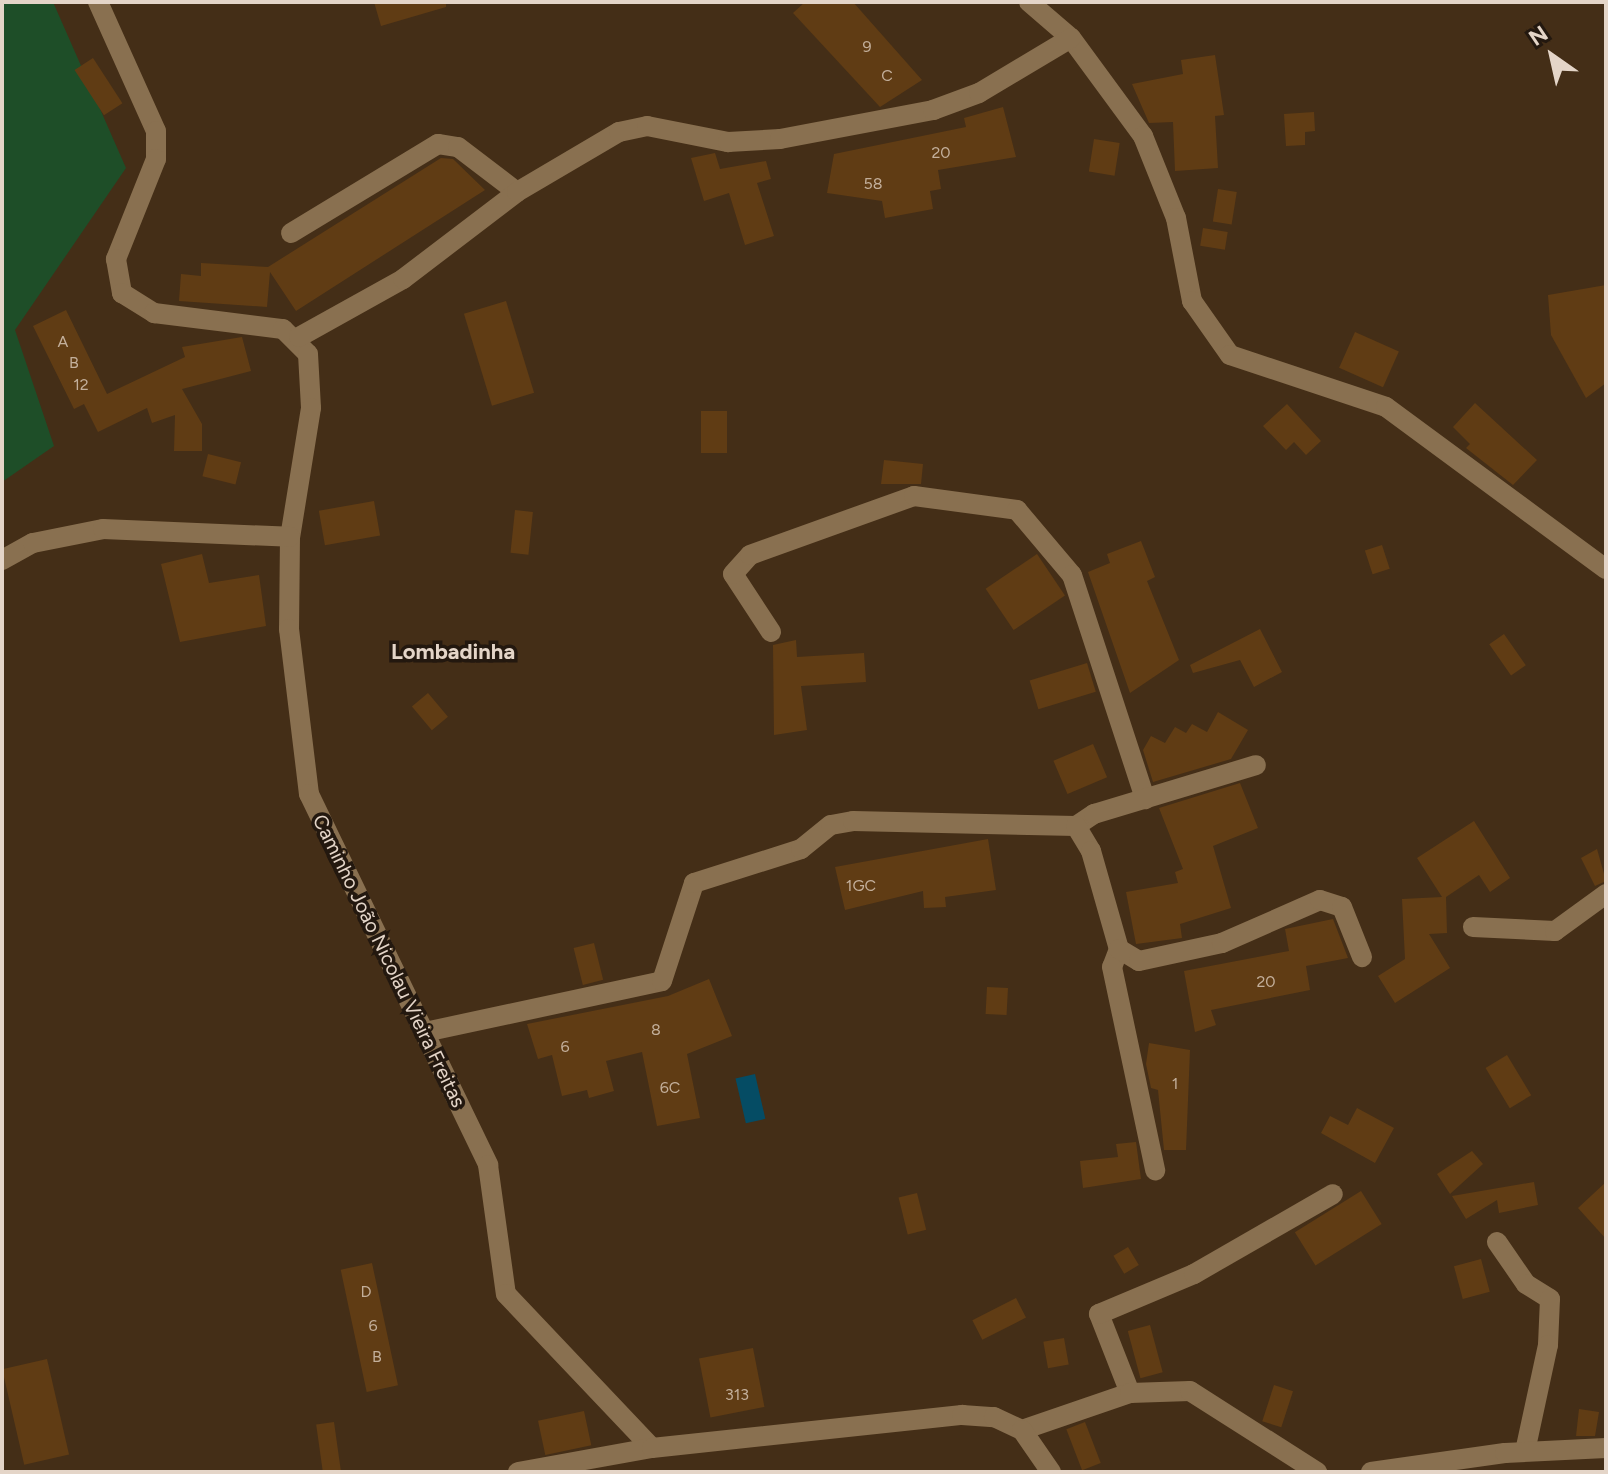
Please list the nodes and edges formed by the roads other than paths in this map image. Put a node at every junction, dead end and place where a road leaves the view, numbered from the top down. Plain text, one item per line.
1 (98, 2) edge
2 (1029, 2) edge
3 (1071, 38) junction
4 (517, 192) junction
5 (291, 233) dead end
6 (299, 337) junction
7 (290, 537) junction
8 (2, 560) edge
9 (1606, 569) edge
10 (771, 632) dead end
11 (1256, 765) dead end
12 (1145, 799) junction
13 (1076, 826) junction
14 (1606, 894) edge
15 (1473, 927) dead end
16 (1119, 949) junction
17 (1362, 957) dead end
18 (425, 1032) junction
19 (1155, 1170) dead end
20 (1333, 1194) dead end
21 (1497, 1242) dead end
22 (1130, 1393) junction
23 (1022, 1430) junction
24 (652, 1448) junction
25 (1606, 1448) edge
26 (1510, 1459) edge
27 (518, 1472) edge
28 (1051, 1472) edge
29 (1317, 1472) edge
30 (1371, 1472) edge

1 - 6 street
2 - 3 street
3 - 4 street
3 - 9 street
4 - 5 street
4 - 6 street
6 - 7 street, Caminho João Nicolau Vieira Freitas
7 - 8 street
7 - 18 street, Caminho João Nicolau Vieira Freitas
10 - 12 street
11 - 12 street
12 - 13 street
13 - 16 street
13 - 18 street
14 - 15 street
16 - 17 street
16 - 19 street
18 - 24 street, Caminho João Nicolau Vieira Freitas
20 - 22 street
21 - 26 street
22 - 23 street
22 - 29 street
23 - 24 street
23 - 28 street
24 - 27 street
25 - 26 street
26 - 30 street

